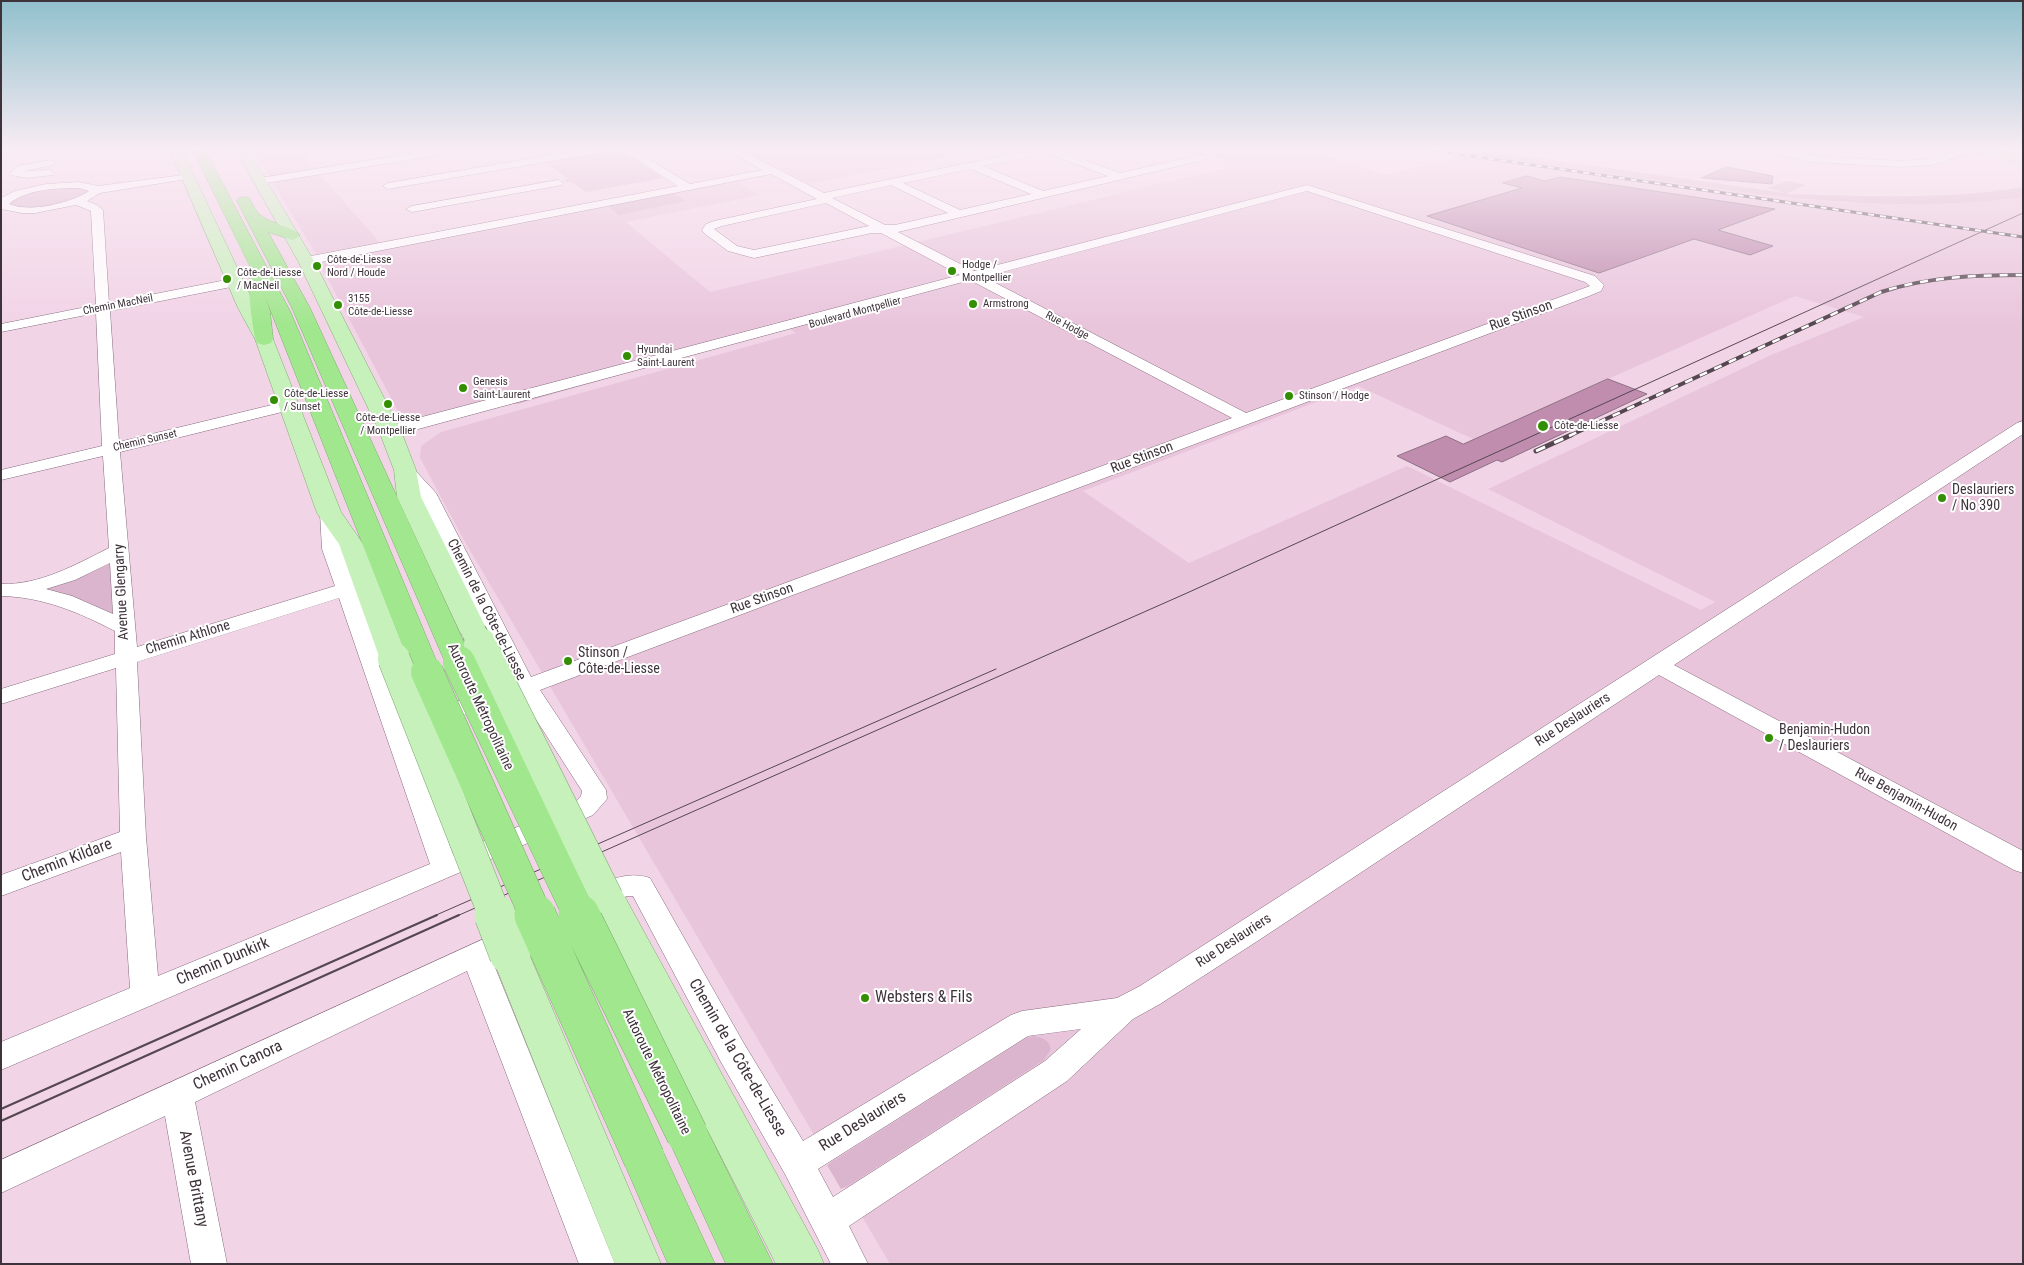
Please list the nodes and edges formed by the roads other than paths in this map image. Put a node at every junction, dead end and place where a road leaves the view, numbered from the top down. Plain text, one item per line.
1 (4, 207) edge
2 (48, 207) edge
3 (93, 207) edge
4 (201, 207) edge
5 (227, 207) edge
6 (247, 207) edge
7 (275, 207) edge
8 (423, 207) edge
9 (584, 207) edge
10 (796, 207) edge
11 (841, 207) edge
12 (944, 207) edge
13 (989, 207) edge
14 (1245, 207) edge
15 (1368, 207) edge
16 (412, 209) joint
17 (31, 210) junction
18 (959, 214) junction
19 (252, 216) junction
20 (9, 220) dead end
21 (883, 229) junction
22 (439, 235) junction
23 (292, 236) junction
24 (306, 261) junction
25 (258, 270) junction
26 (976, 278) junction
27 (236, 282) junction
28 (103, 308) junction
29 (1, 328) edge
30 (264, 339) junction
31 (288, 406) junction
32 (1245, 419) junction
33 (2023, 426) edge
34 (392, 435) junction
35 (111, 449) junction
36 (405, 470) junction
37 (1, 475) edge
38 (329, 513) junction
39 (120, 550) junction
40 (346, 589) junction
41 (1, 590) edge
42 (22, 590) junction
43 (125, 628) junction
44 (453, 655) junction
45 (125, 657) junction
46 (1658, 665) junction
47 (526, 687) junction
48 (1, 697) edge
49 (395, 729) junction
50 (133, 836) junction
51 (2023, 863) edge
52 (445, 869) junction
53 (1, 886) edge
54 (475, 954) junction
55 (144, 995) junction
56 (1122, 1010) junction
57 (1, 1056) edge
58 (178, 1094) junction
59 (705, 1125) junction
60 (797, 1163) junction
61 (1, 1177) edge
62 (828, 1220) junction
63 (209, 1264) edge
64 (597, 1264) edge
65 (638, 1264) edge
66 (692, 1264) edge
67 (750, 1264) edge
68 (802, 1264) edge
69 (850, 1264) edge

1 - 17 street
2 - 17 street
3 - 28 street, Avenue Glengarry
4 - 27 main road
5 - 25 highway, Autoroute Métropolitaine
6 - 19 highway, Autoroute Métropolitaine
7 - 23 main road, Chemin de la Côte-de-Liesse
8 - 16 street
9 - 22 street
10 - 21 street
11 - 21 street, Rue Hodge
12 - 18 street
13 - 18 street
14 - 26 street, Boulevard Montpellier
15 - 32 street, Rue Stinson
16 - 22 street
17 - 20 street
18 - 21 street
19 - 23 highway
19 - 44 highway, Autoroute Métropolitaine
21 - 26 street, Rue Hodge
22 - 24 street
23 - 24 main road, Chemin de la Côte-de-Liesse
24 - 34 main road, Chemin de la Côte-de-Liesse
25 - 30 highway
25 - 44 highway, Autoroute Métropolitaine
26 - 32 street, Rue Hodge
26 - 34 street, Boulevard Montpellier
27 - 28 street, Chemin MacNeil
27 - 30 main road
28 - 29 street, Chemin MacNeil
28 - 35 street, Avenue Glengarry
30 - 31 main road
31 - 35 street, Chemin Sunset
31 - 38 main road
32 - 47 street, Rue Stinson
33 - 46 street, Rue Deslauriers
34 - 36 main road, Chemin de la Côte-de-Liesse
35 - 37 street, Chemin Sunset
35 - 39 street, Avenue Glengarry
36 - 44 main road, Chemin de la Côte-de-Liesse
36 - 47 street, Chemin de la Côte-de-Liesse
38 - 40 street
38 - 65 main road, bridge
39 - 42 street
39 - 43 street, Avenue Glengarry
40 - 45 street, Chemin Athlone
40 - 49 street
41 - 42 street
42 - 43 street
43 - 45 street, Avenue Glengarry
44 - 59 highway, Autoroute Métropolitaine, bridge
44 - 66 highway, Autoroute Métropolitaine, bridge
45 - 48 street, Chemin Athlone
45 - 50 street, Avenue Glengarry
46 - 51 street, Rue Benjamin-Hudon
46 - 56 street, Rue Deslauriers
47 - 49 street, Rue Stinson
47 - 52 street, Chemin de la Côte-de-Liesse
49 - 52 street
50 - 53 street, Chemin Kildare
50 - 55 street, Avenue Glengarry
52 - 55 street, Chemin Dunkirk
54 - 58 street, Chemin Canora
54 - 60 street, Chemin de la Côte-de-Liesse
54 - 64 street
55 - 57 street, Chemin Dunkirk
56 - 60 street, Rue Deslauriers
56 - 62 street, Rue Deslauriers
58 - 61 street, Chemin Canora
58 - 63 street, Avenue Brittany
59 - 67 highway, Autoroute Métropolitaine
59 - 68 main road
60 - 62 street, Chemin de la Côte-de-Liesse
62 - 69 street, Chemin de la Côte-de-Liesse

